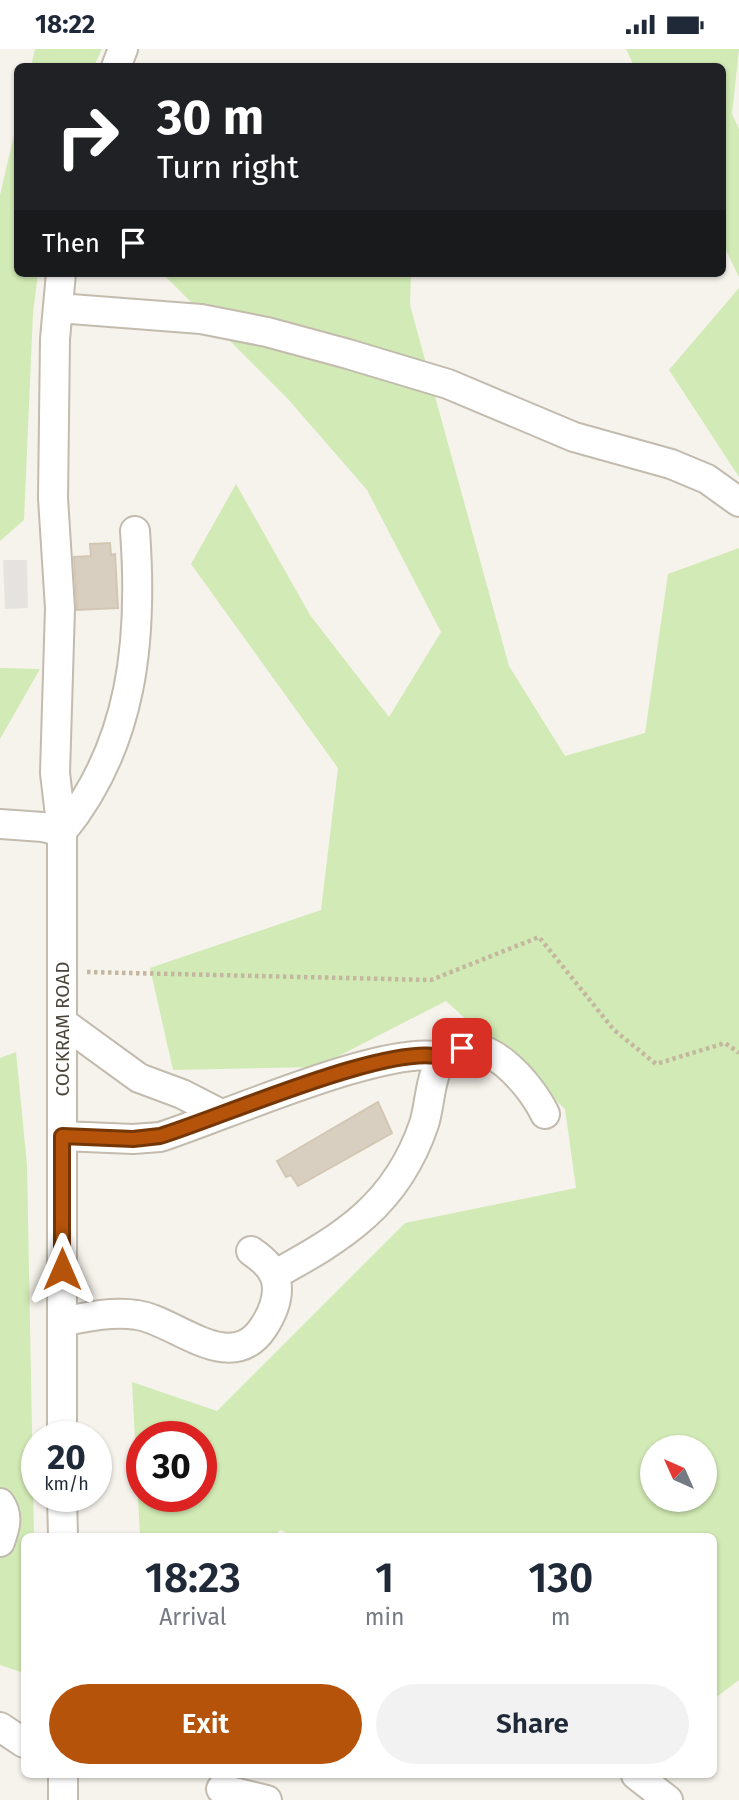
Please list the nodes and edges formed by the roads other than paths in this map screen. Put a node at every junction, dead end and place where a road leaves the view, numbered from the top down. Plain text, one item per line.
1 (61, 277) edge
2 (58, 308) junction
3 (739, 502) edge
4 (135, 531) dead end
5 (0, 824) edge
6 (62, 832) junction
7 (62, 1022) junction
8 (444, 1058) junction
9 (221, 1114) junction
10 (545, 1114) dead end
11 (62, 1136) junction
12 (251, 1251) dead end
13 (274, 1275) junction
14 (62, 1322) junction
15 (62, 1421) edge
16 (0, 1503) edge
17 (62, 1512) edge
18 (62, 1533) edge
19 (0, 1542) edge
20 (0, 1727) edge
21 (21, 1742) edge
22 (63, 1778) edge
23 (640, 1778) edge
24 (221, 1788) edge
25 (63, 1800) edge
26 (267, 1800) edge
27 (668, 1800) edge

1 - 2 street, COCKRAM ROAD
2 - 3 street
2 - 6 street, COCKRAM ROAD
4 - 6 street
5 - 6 street
6 - 7 street, COCKRAM ROAD
7 - 9 street
7 - 11 street, COCKRAM ROAD
8 - 9 street
8 - 10 street
8 - 13 street
9 - 11 street
11 - 14 street, COCKRAM ROAD
12 - 13 street
13 - 14 street
14 - 15 street, COCKRAM ROAD
16 - 19 street
17 - 18 street
20 - 21 street
22 - 25 street
23 - 27 street
24 - 26 street

